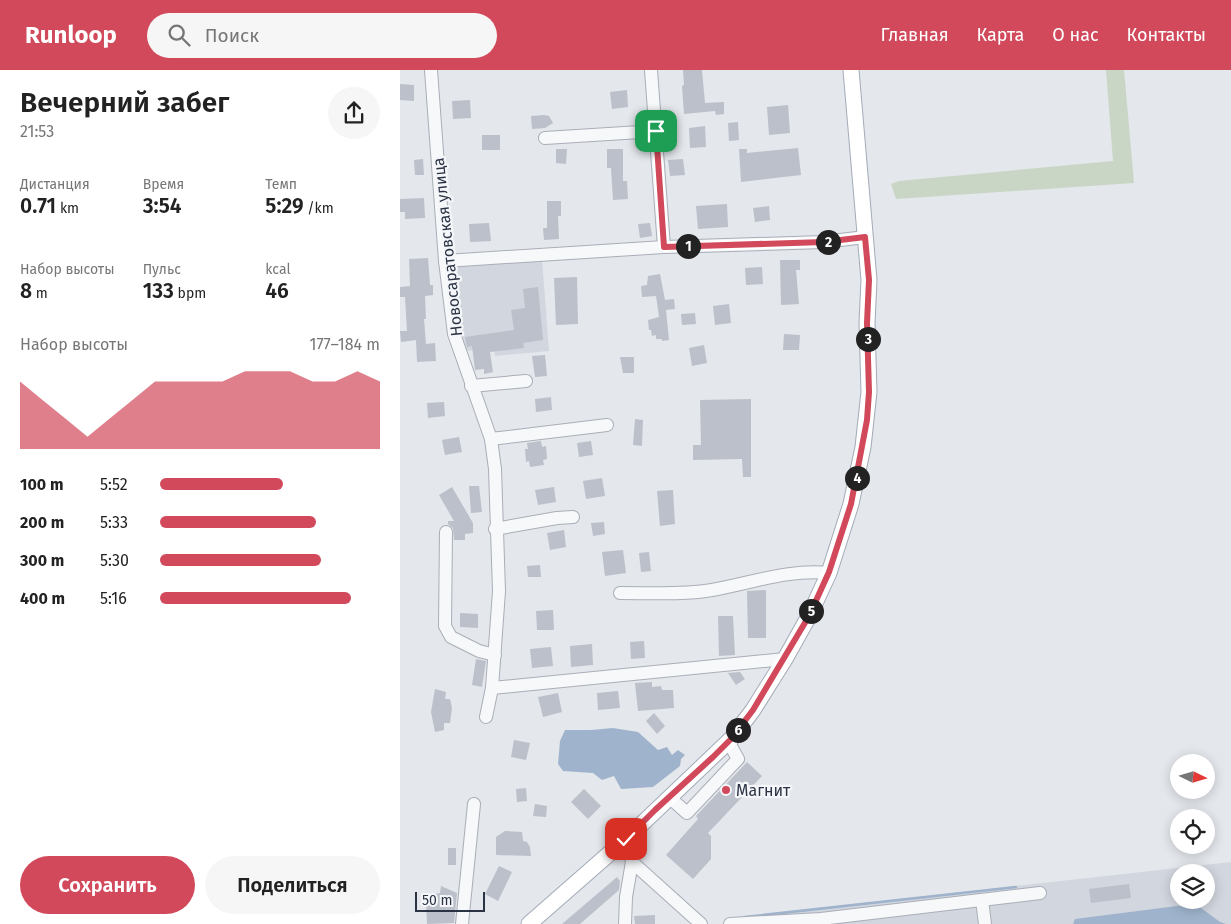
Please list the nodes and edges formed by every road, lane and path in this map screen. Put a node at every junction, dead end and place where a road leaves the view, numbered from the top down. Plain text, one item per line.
1 (432, 70) edge
2 (651, 70) edge
3 (851, 70) edge
4 (656, 131) junction
5 (545, 138) dead end
6 (865, 237) junction
7 (664, 247) junction
8 (445, 261) junction
9 (526, 381) dead end
10 (471, 386) junction
11 (606, 424) dead end
12 (491, 439) junction
13 (573, 517) dead end
14 (496, 529) junction
15 (446, 532) dead end
16 (829, 572) junction
17 (620, 593) dead end
18 (495, 655) junction
19 (784, 659) junction
20 (492, 688) junction
21 (486, 718) dead end
22 (728, 742) junction
23 (669, 797) junction
24 (474, 804) dead end
25 (626, 839) junction
26 (632, 862) junction
27 (1040, 893) dead end
28 (982, 900) junction
29 (821, 922) edge
30 (462, 924) edge
31 (529, 924) edge
32 (625, 924) edge
33 (701, 924) edge
34 (730, 924) edge
35 (985, 924) edge

1 - 8 street, Новосаратовская улица
2 - 4 street
3 - 6 main road
4 - 5 street
4 - 7 street
6 - 7 street
6 - 16 main road
7 - 8 street
8 - 10 street, Новосаратовская улица
9 - 10 street
10 - 12 street, Новосаратовская улица
11 - 12 street
12 - 14 street, Новосаратовская улица
13 - 14 street
14 - 18 street, Новосаратовская улица
15 - 18 street
16 - 17 street
16 - 19 main road
18 - 20 street, Новосаратовская улица
19 - 20 street
19 - 22 main road
20 - 21 street, Новосаратовская улица
22 - 23 main road
22 - 23 street
23 - 25 main road
24 - 30 street
25 - 26 street
25 - 31 main road
26 - 32 street
26 - 33 street
27 - 28 street
28 - 29 street
28 - 35 street
29 - 34 street

